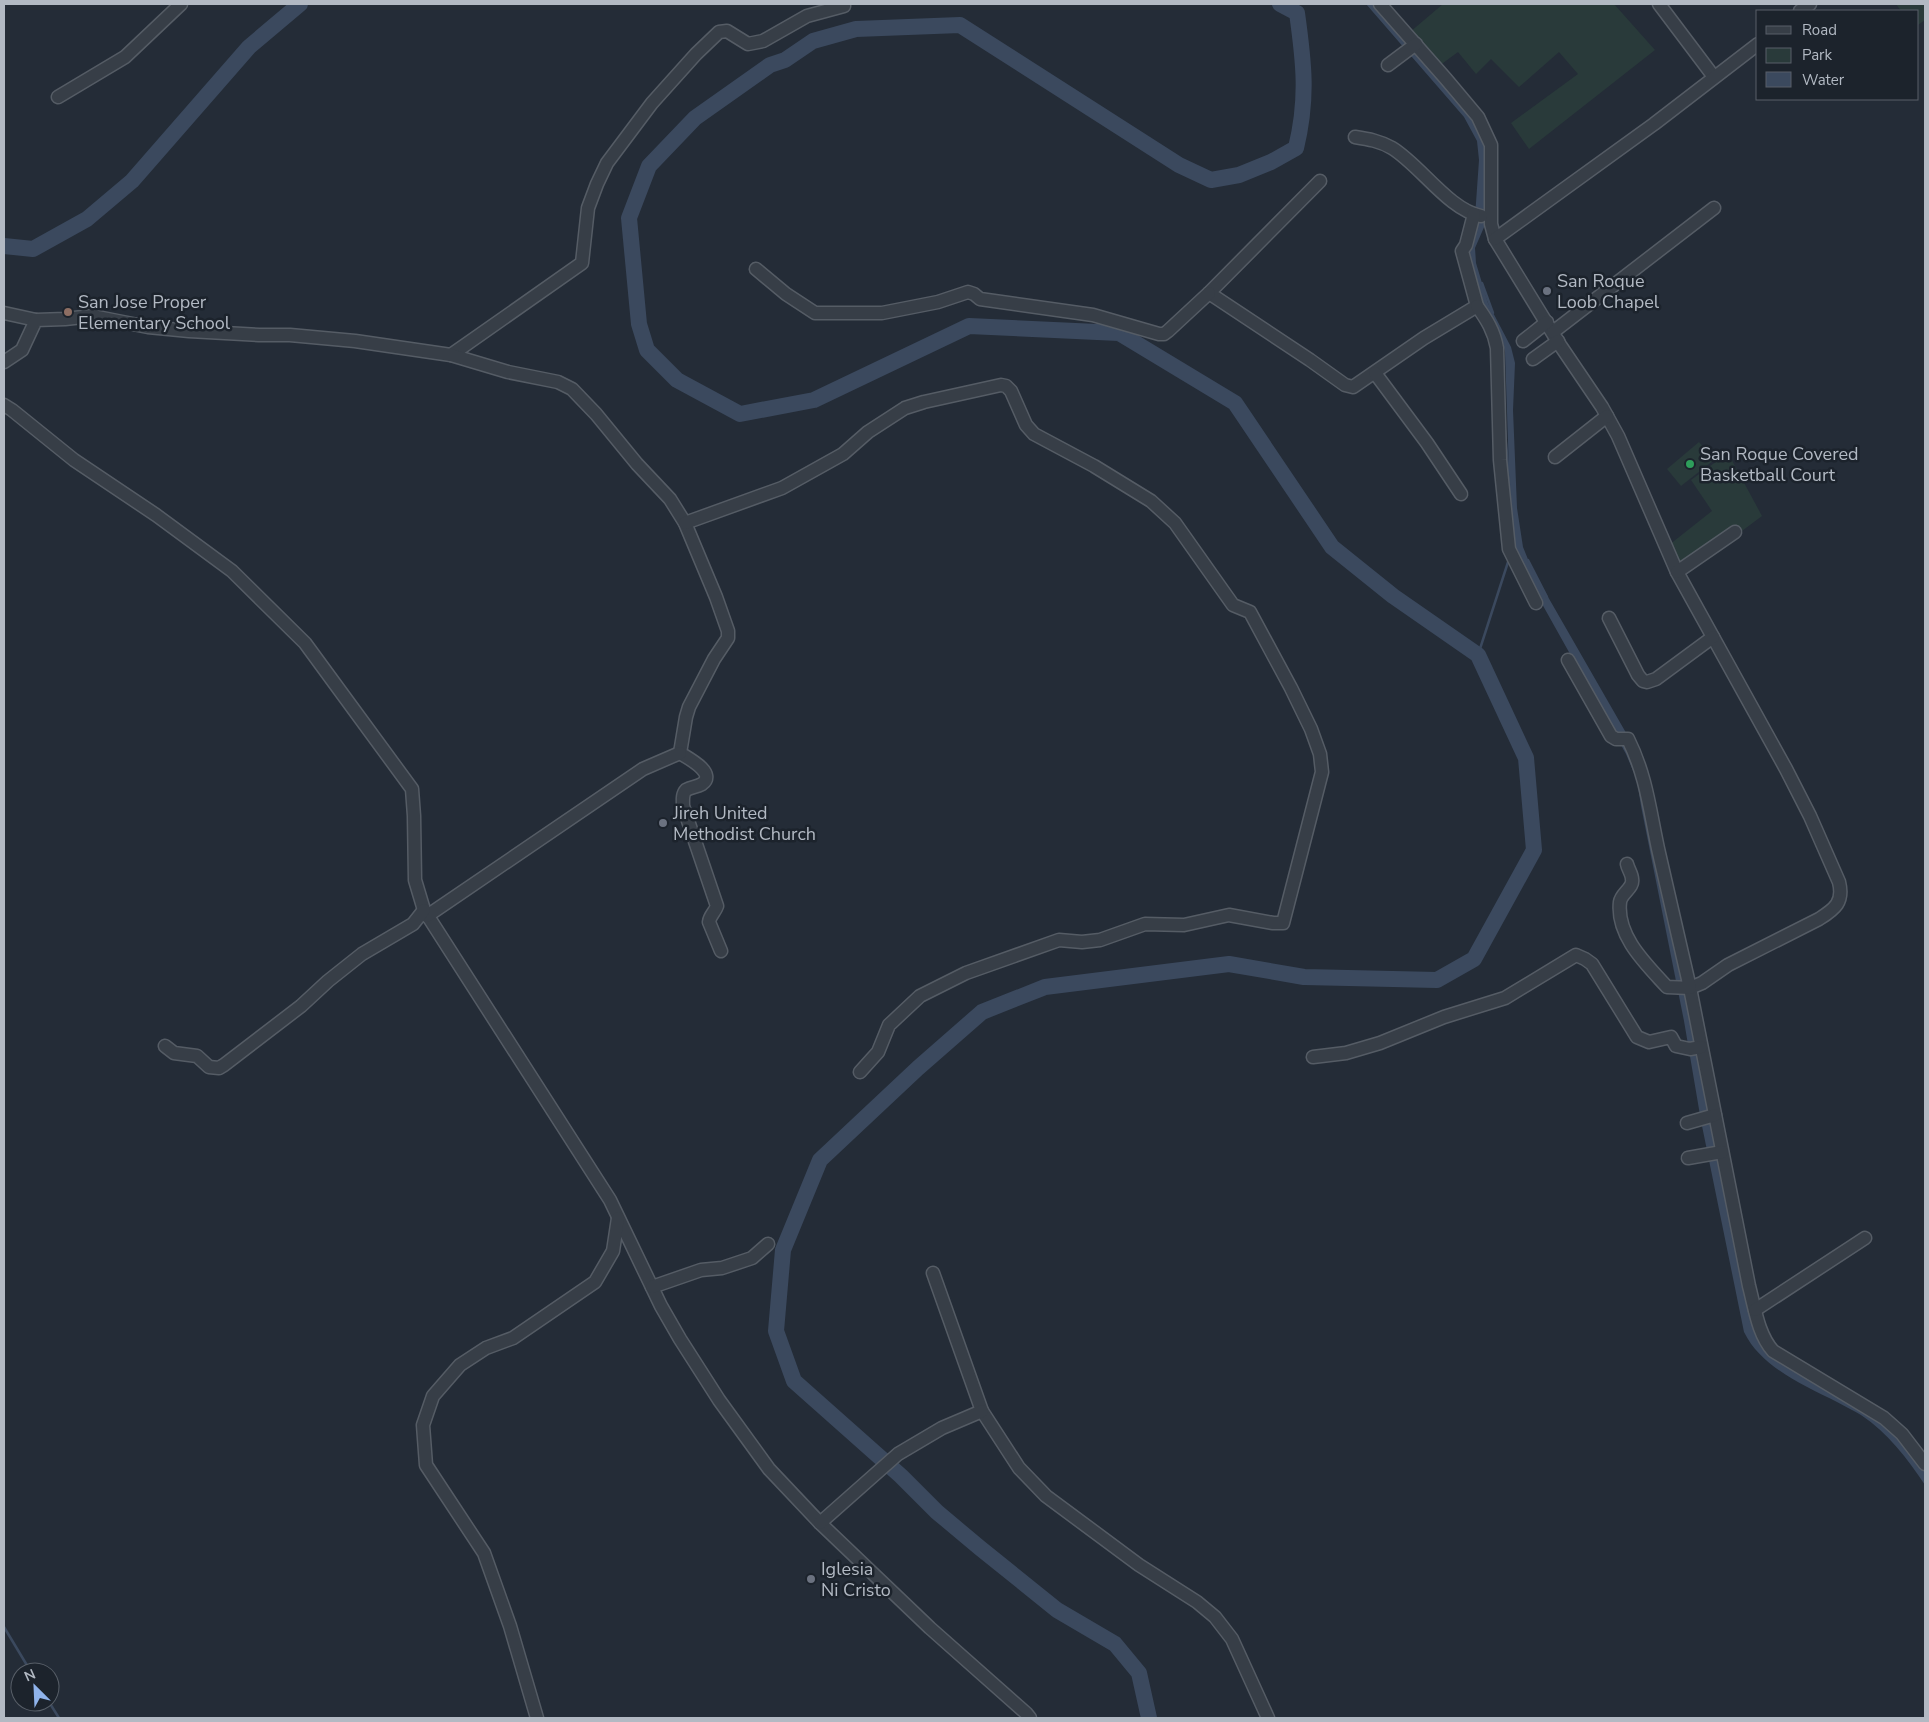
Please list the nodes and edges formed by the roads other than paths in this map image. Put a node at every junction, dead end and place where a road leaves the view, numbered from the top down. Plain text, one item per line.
1 (181, 4) edge
2 (1380, 4) edge
3 (1659, 4) edge
4 (844, 6) dead end
5 (1756, 46) edge
6 (1412, 47) junction
7 (1388, 65) dead end
8 (1714, 77) junction
9 (58, 97) dead end
10 (1355, 137) dead end
11 (1320, 181) dead end
12 (1714, 208) dead end
13 (1474, 214) junction
14 (1489, 217) junction
15 (1495, 239) junction
16 (756, 269) dead end
17 (1209, 293) junction
18 (1477, 306) junction
19 (4, 312) edge
20 (36, 320) junction
21 (1552, 332) junction
22 (1523, 341) dead end
23 (451, 355) junction
24 (1533, 359) dead end
25 (4, 362) edge
26 (1375, 373) junction
27 (4, 405) edge
28 (1607, 416) junction
29 (1555, 457) dead end
30 (1461, 494) dead end
31 (685, 522) junction
32 (1735, 532) dead end
33 (1678, 572) junction
34 (1536, 604) dead end
35 (1609, 618) dead end
36 (1713, 637) junction
37 (1568, 660) dead end
38 (680, 753) junction
39 (1626, 864) dead end
40 (425, 913) junction
41 (721, 951) dead end
42 (1685, 988) junction
43 (164, 1046) dead end
44 (1696, 1048) junction
45 (1313, 1056) dead end
46 (860, 1072) dead end
47 (1710, 1117) junction
48 (1687, 1123) dead end
49 (1717, 1153) junction
50 (1688, 1158) dead end
51 (618, 1218) junction
52 (1865, 1238) dead end
53 (768, 1244) dead end
54 (933, 1273) dead end
55 (652, 1287) junction
56 (1755, 1310) junction
57 (982, 1411) junction
58 (1925, 1464) edge
59 (820, 1523) junction
60 (537, 1718) edge
61 (1030, 1718) edge
62 (1268, 1718) edge

1 - 9 street
2 - 6 street
3 - 8 street
4 - 23 street
5 - 8 street
6 - 7 street
6 - 14 street
8 - 15 street
10 - 13 street
11 - 17 street
12 - 21 street
13 - 14 street
13 - 18 street
14 - 15 street
15 - 21 street
16 - 17 street
17 - 26 street
18 - 26 street
18 - 34 street
19 - 20 street
20 - 23 street
20 - 25 street
21 - 22 street
21 - 24 street
21 - 28 street
23 - 31 street
26 - 30 street
27 - 40 street
28 - 29 street
28 - 33 street
31 - 38 street
31 - 46 street
32 - 33 street
33 - 36 street
35 - 36 street
36 - 42 street
37 - 42 street
38 - 40 street
38 - 41 street
39 - 42 street
40 - 43 street
40 - 51 street
42 - 44 street
44 - 45 street
44 - 47 street
47 - 48 street
47 - 49 street
49 - 50 street
49 - 56 street
51 - 55 street
51 - 60 street
52 - 56 street
53 - 55 street
54 - 57 street
55 - 59 street
56 - 58 street
57 - 59 street
57 - 62 street
59 - 61 street

